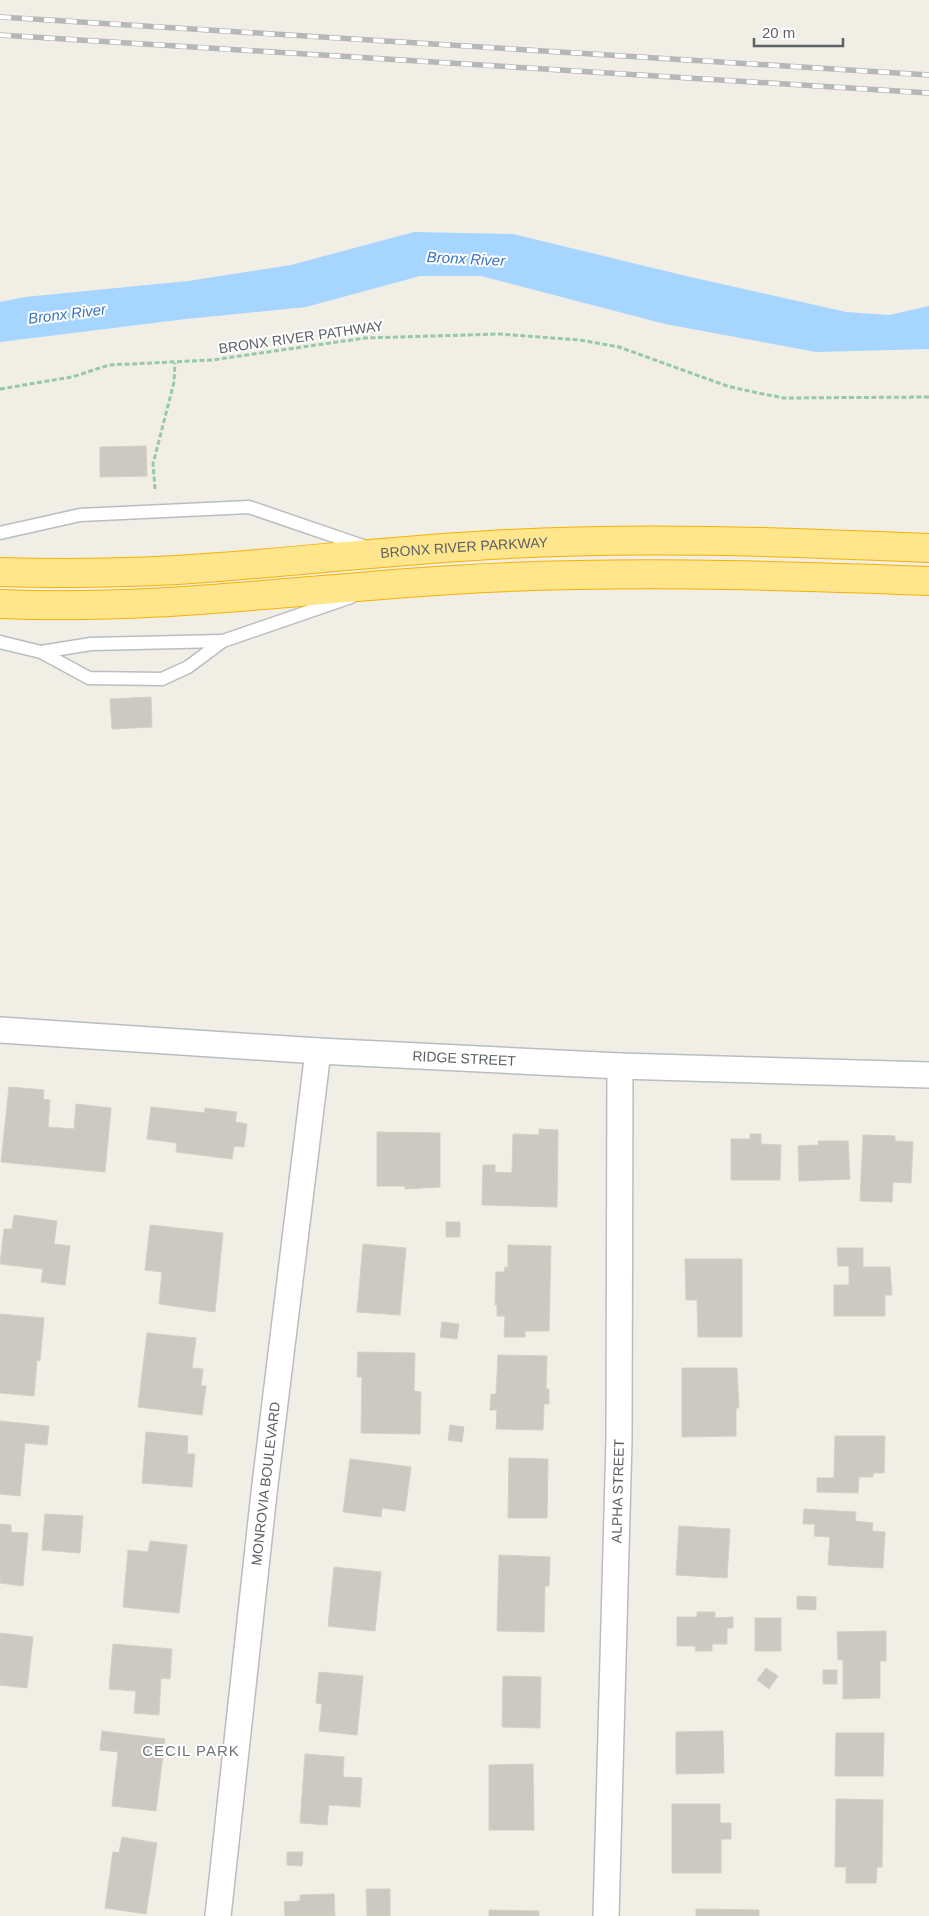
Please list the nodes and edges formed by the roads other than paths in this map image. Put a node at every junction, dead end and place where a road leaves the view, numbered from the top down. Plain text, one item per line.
1 (0, 533) edge
2 (929, 548) edge
3 (383, 552) junction
4 (0, 572) edge
5 (929, 581) edge
6 (384, 585) junction
7 (0, 604) edge
8 (223, 641) junction
9 (0, 642) edge
10 (42, 652) junction
11 (0, 1030) edge
12 (318, 1051) junction
13 (620, 1066) junction
14 (929, 1075) edge
15 (218, 1916) edge
16 (606, 1916) edge

1 - 3 lane
2 - 3 highway, BRONX RIVER PARKWAY
3 - 4 highway, BRONX RIVER PARKWAY
5 - 6 highway
6 - 7 highway
6 - 8 lane
8 - 10 lane
8 - 10 lane
9 - 10 lane
11 - 12 street, RIDGE STREET
12 - 13 street, RIDGE STREET
12 - 15 street, MONROVIA BOULEVARD
13 - 14 street, RIDGE STREET
13 - 16 street, ALPHA STREET

